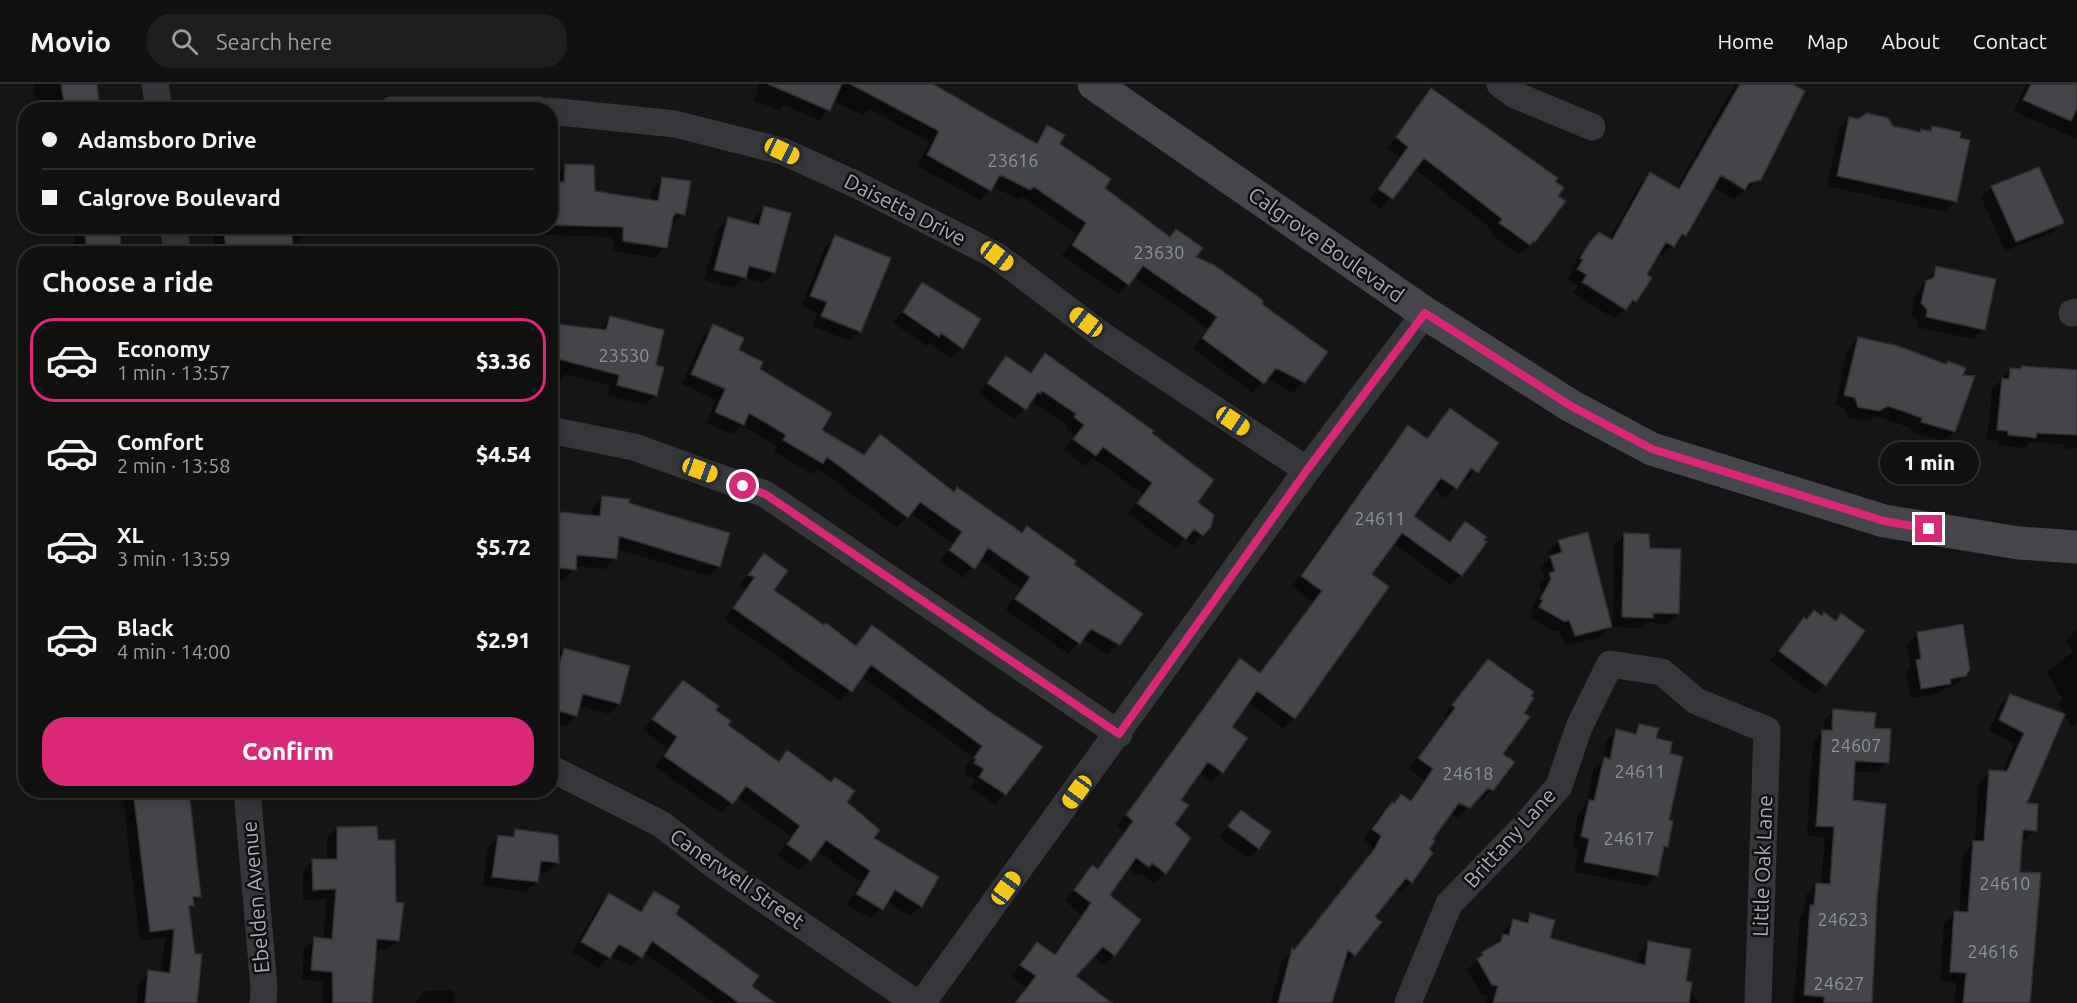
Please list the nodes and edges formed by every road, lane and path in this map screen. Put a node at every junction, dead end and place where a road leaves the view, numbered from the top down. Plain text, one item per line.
1 (156, 84) edge
2 (1094, 84) edge
3 (1500, 84) edge
4 (158, 102) edge
5 (558, 112) edge
6 (1592, 127) dead end
7 (1425, 313) junction
8 (558, 432) edge
9 (1307, 470) junction
10 (2077, 547) edge
11 (1767, 730) joint
12 (1119, 734) junction
13 (558, 772) edge
14 (248, 798) edge
15 (263, 1003) edge
16 (916, 1003) edge
17 (922, 1003) edge
18 (1408, 1003) edge
19 (1758, 1003) edge

1 - 4 street
2 - 7 street, Calgrove Boulevard
3 - 6 street
5 - 9 street, Daisetta Drive
7 - 9 street
7 - 10 street, Calgrove Boulevard
8 - 12 street
9 - 12 street
11 - 18 street, Brittany Lane
11 - 19 street, Little Oak Lane
12 - 17 street
13 - 16 street, Canerwell Street
14 - 15 street, Ebelden Avenue

